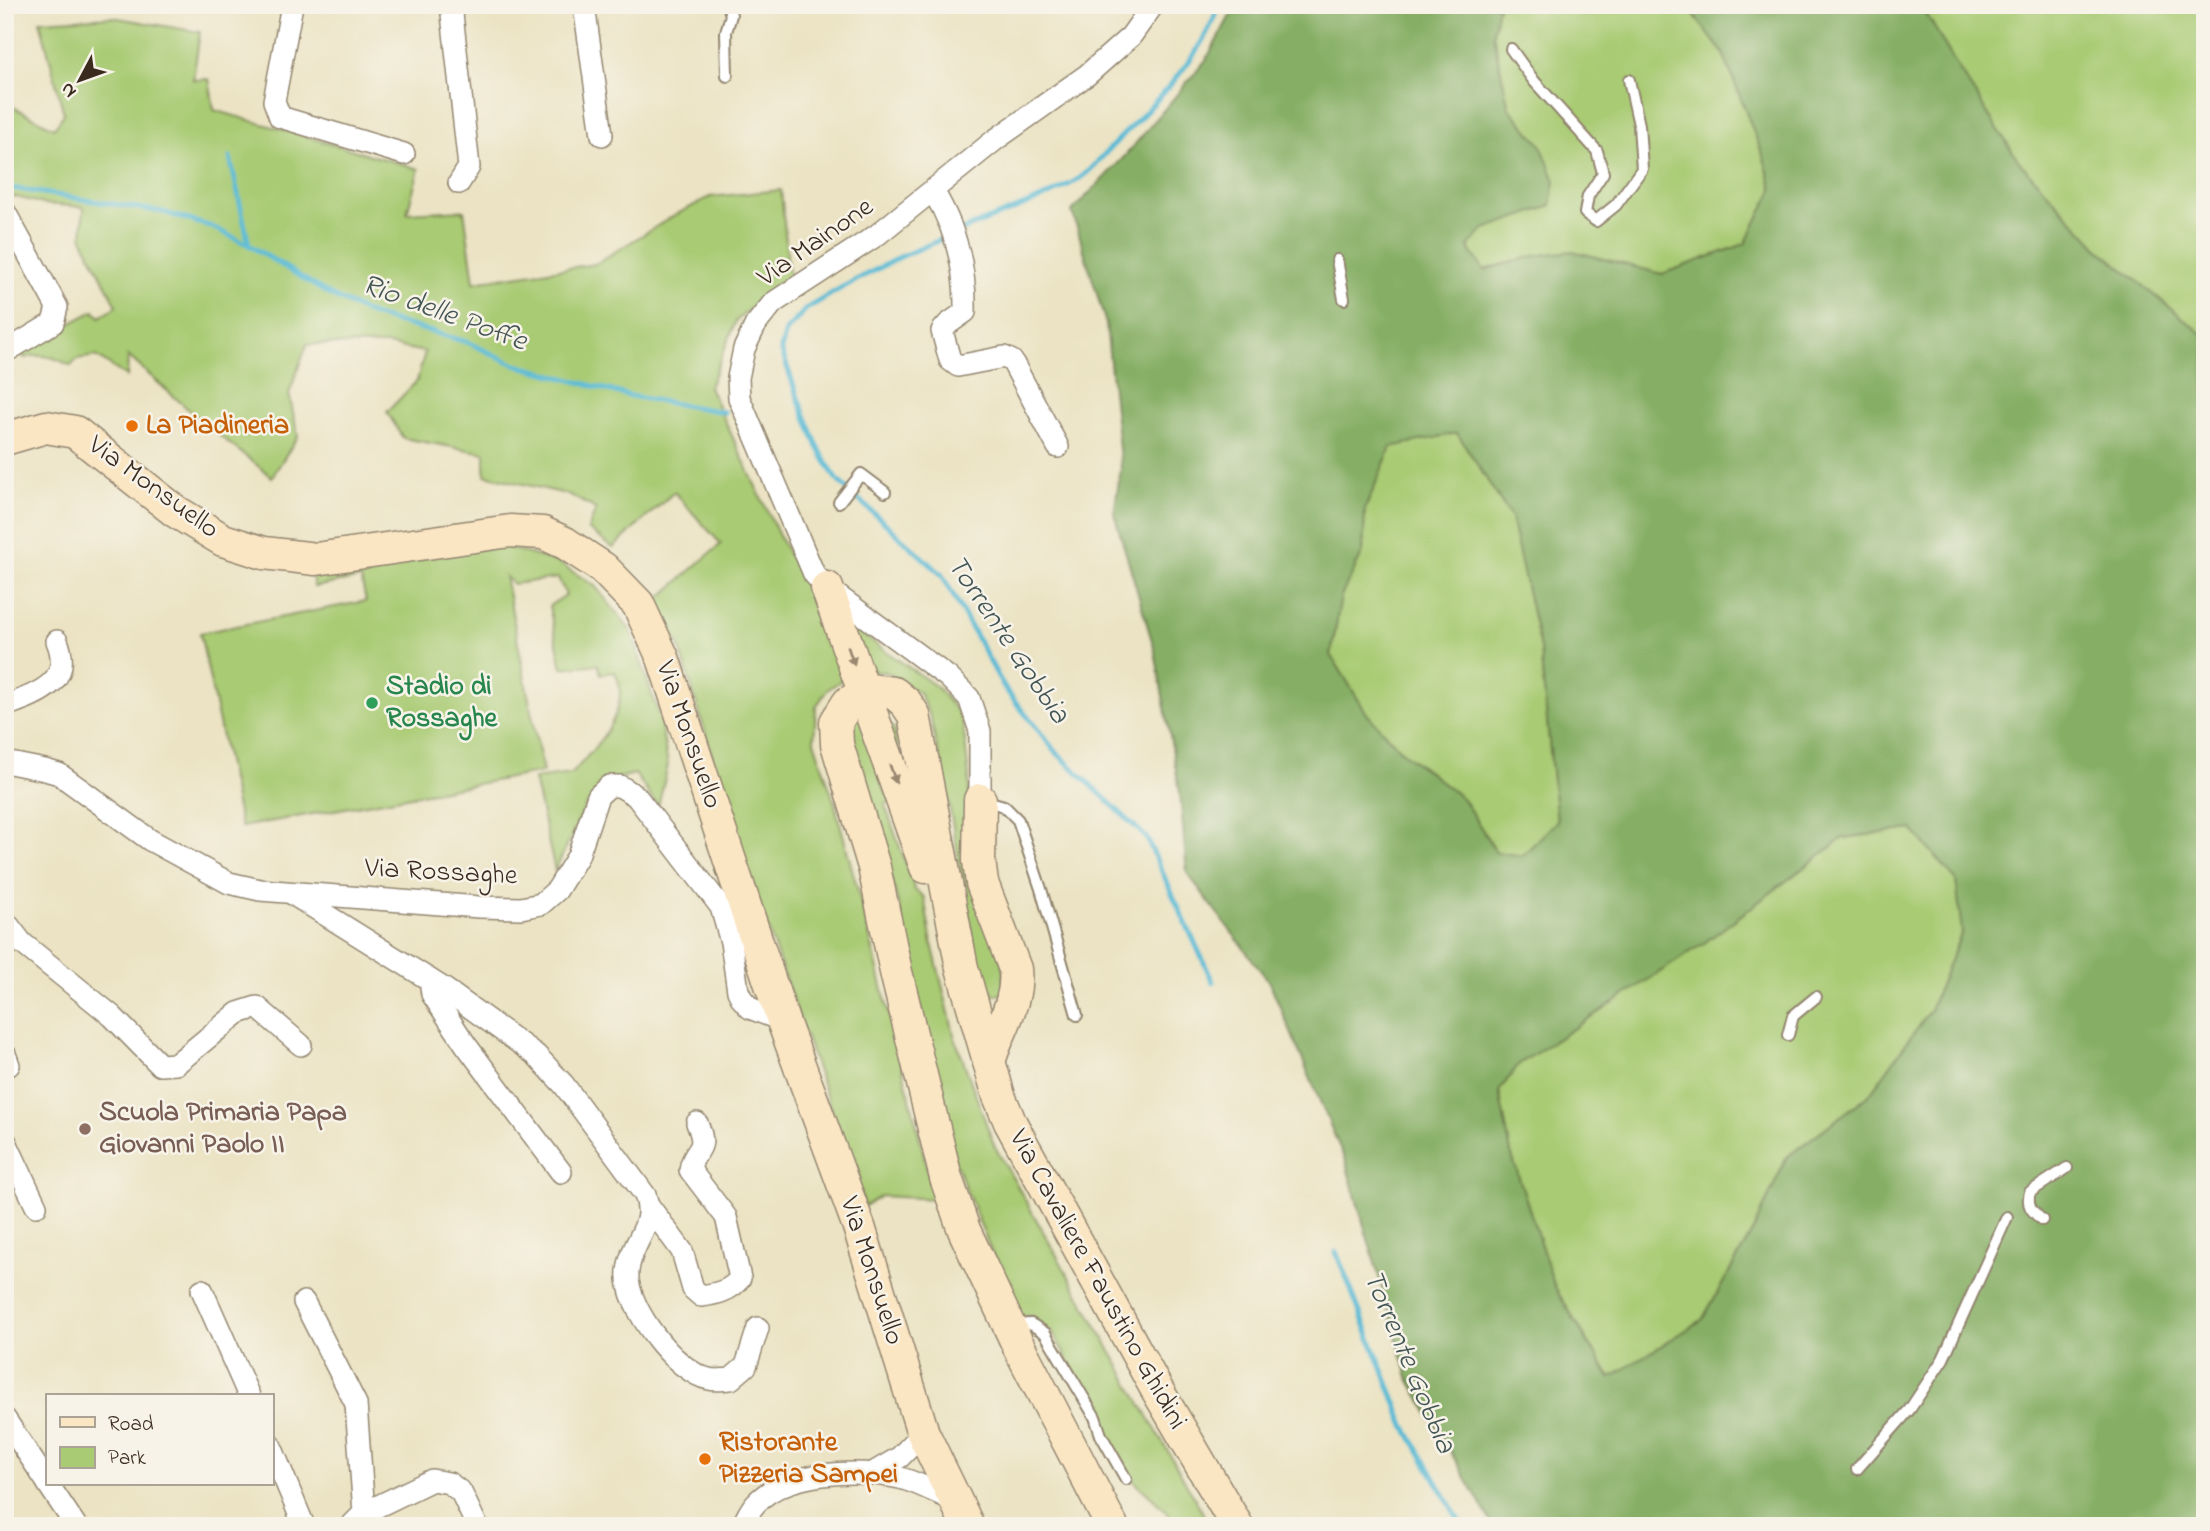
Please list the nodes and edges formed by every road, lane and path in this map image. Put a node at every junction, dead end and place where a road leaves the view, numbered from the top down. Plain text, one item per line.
1 (292, 5) edge
2 (451, 5) edge
3 (584, 5) edge
4 (728, 5) edge
5 (1153, 5) edge
6 (1511, 49) dead end
7 (727, 76) dead end
8 (1629, 80) dead end
9 (603, 135) dead end
10 (404, 154) dead end
11 (459, 183) dead end
12 (933, 191) junction
13 (5, 212) edge
14 (1338, 260) dead end
15 (1344, 299) dead end
16 (5, 352) edge
17 (5, 439) edge
18 (1058, 447) dead end
19 (885, 492) dead end
20 (839, 502) dead end
21 (827, 588) junction
22 (57, 641) dead end
23 (859, 678) dead end
24 (5, 706) edge
25 (870, 710) dead end
26 (5, 762) edge
27 (980, 800) junction
28 (289, 892) junction
29 (5, 921) edge
30 (963, 974) junction
31 (430, 980) junction
32 (1816, 997) dead end
33 (1012, 1007) junction
34 (1077, 1015) dead end
35 (976, 1016) junction
36 (783, 1021) junction
37 (1788, 1035) dead end
38 (301, 1045) dead end
39 (989, 1062) junction
40 (697, 1123) dead end
41 (5, 1140) edge
42 (2067, 1168) dead end
43 (561, 1172) dead end
44 (36, 1206) dead end
45 (649, 1206) junction
46 (2007, 1217) dead end
47 (2042, 1220) dead end
48 (202, 1290) dead end
49 (304, 1301) dead end
50 (1008, 1325) junction
51 (758, 1328) dead end
52 (248, 1394) edge
53 (5, 1419) edge
54 (923, 1433) junction
55 (273, 1451) edge
56 (1857, 1469) dead end
57 (871, 1475) junction
58 (1126, 1479) dead end
59 (46, 1480) edge
60 (50, 1486) edge
61 (962, 1513) edge
62 (358, 1519) edge
63 (76, 1526) edge
64 (304, 1526) edge
65 (477, 1526) edge
66 (742, 1526) edge
67 (1112, 1526) edge
68 (1237, 1526) edge

1 - 10 street
2 - 11 street
3 - 9 street
4 - 7 lane
5 - 12 street, Via Mainone
6 - 8 lane
12 - 18 street
12 - 21 street, Via Mainone
13 - 16 street
14 - 15 lane
17 - 36 main road, Via Monsuello
19 - 20 lane
21 -> 23 main road
21 - 27 street, Via Mainone
22 - 24 street
25 -> 30 main road
26 - 28 street, Via Rossaghe
27 - 33 main road
27 - 34 lane
28 - 31 street
28 - 36 street, Via Rossaghe
29 - 38 street
30 - 35 main road
30 - 50 main road
31 - 43 street
31 - 45 street
32 - 37 lane
33 - 35 main road
33 - 39 main road
35 - 39 main road, Via Cavaliere Faustino Ghidini
36 - 54 main road, Via Monsuello
39 - 68 main road, Via Cavaliere Faustino Ghidini
40 - 45 street
41 - 44 street
42 - 47 lane
45 - 51 street
46 - 56 lane
48 - 52 street
49 - 62 street
50 - 58 lane
50 - 67 main road
53 - 59 street
54 - 57 street
54 - 61 main road, Via Monsuello
55 - 64 street
57 - 61 street
57 - 66 street
60 - 63 street
62 - 65 street

